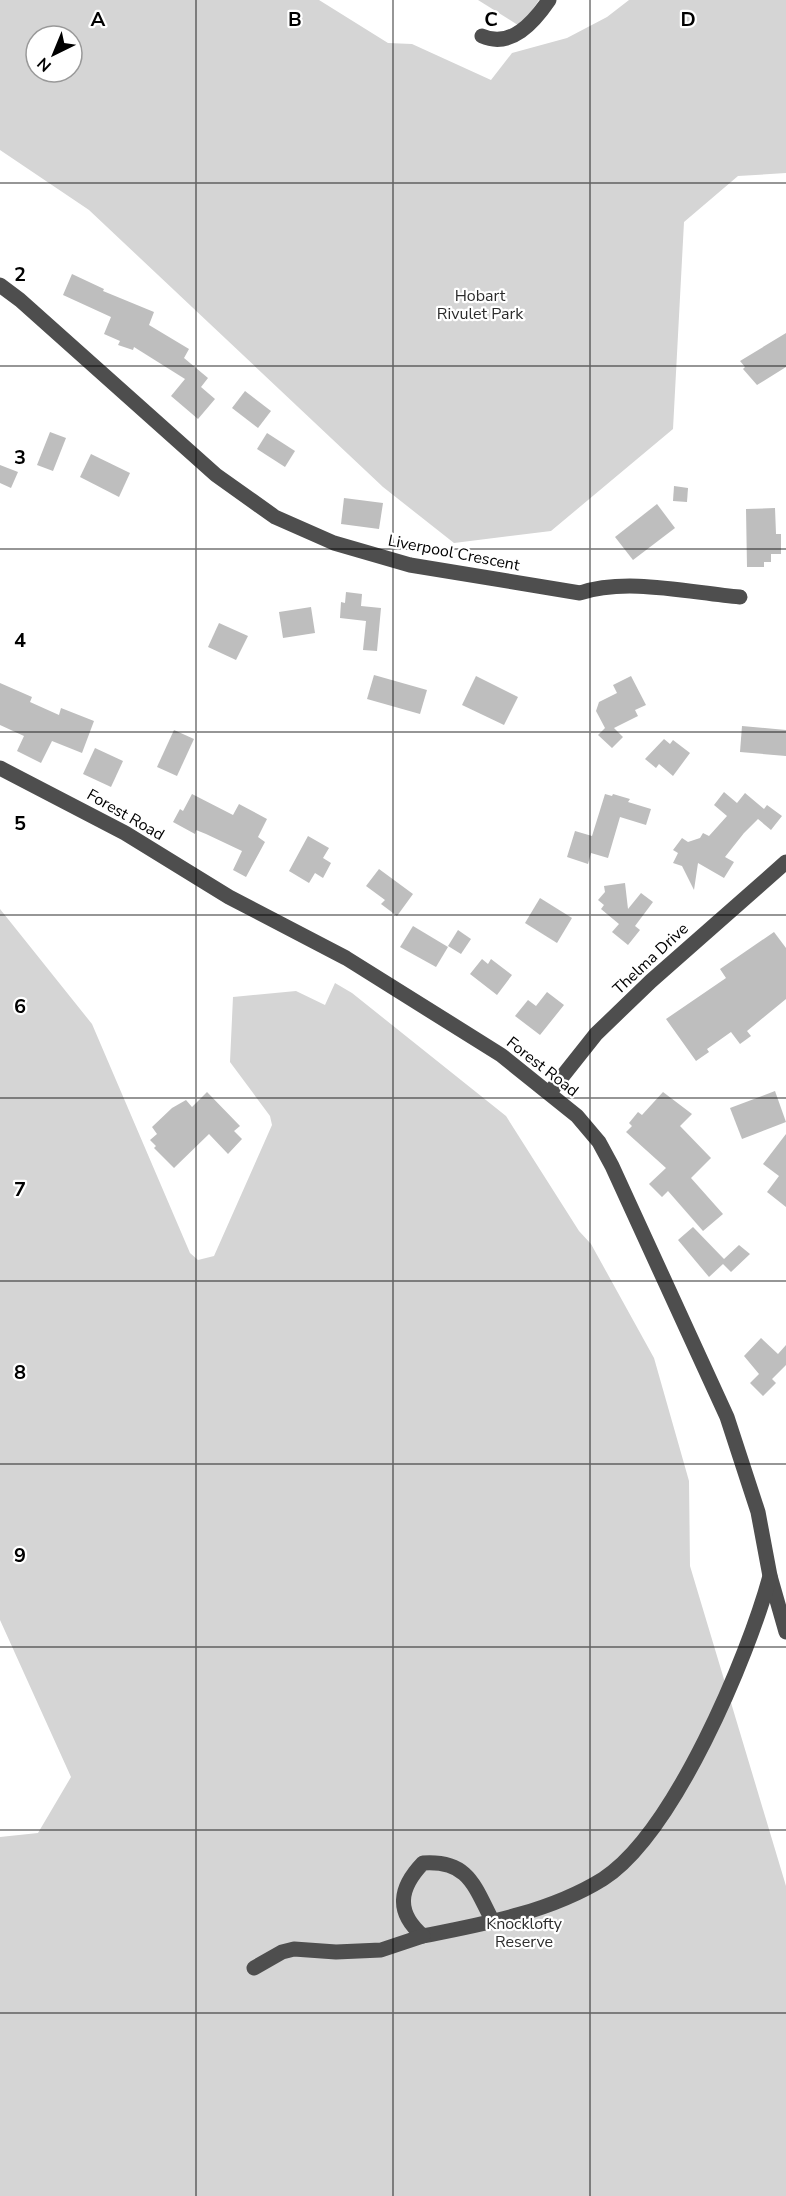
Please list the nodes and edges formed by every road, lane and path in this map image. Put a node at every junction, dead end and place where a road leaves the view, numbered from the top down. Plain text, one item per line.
1 (549, 0) edge
2 (482, 36) dead end
3 (0, 285) edge
4 (740, 597) dead end
5 (0, 768) edge
6 (785, 867) edge
7 (550, 1092) junction
8 (771, 1576) junction
9 (786, 1632) edge
10 (492, 1920) junction
11 (423, 1936) junction
12 (254, 1968) dead end

1 - 2 street
3 - 4 street, Liverpool Crescent
5 - 7 street, Forest Road
6 - 7 street, Thelma Drive
7 - 8 street, Forest Road
8 - 9 street, Forest Road
8 - 10 street
10 - 11 street
10 - 11 street
11 - 12 street

